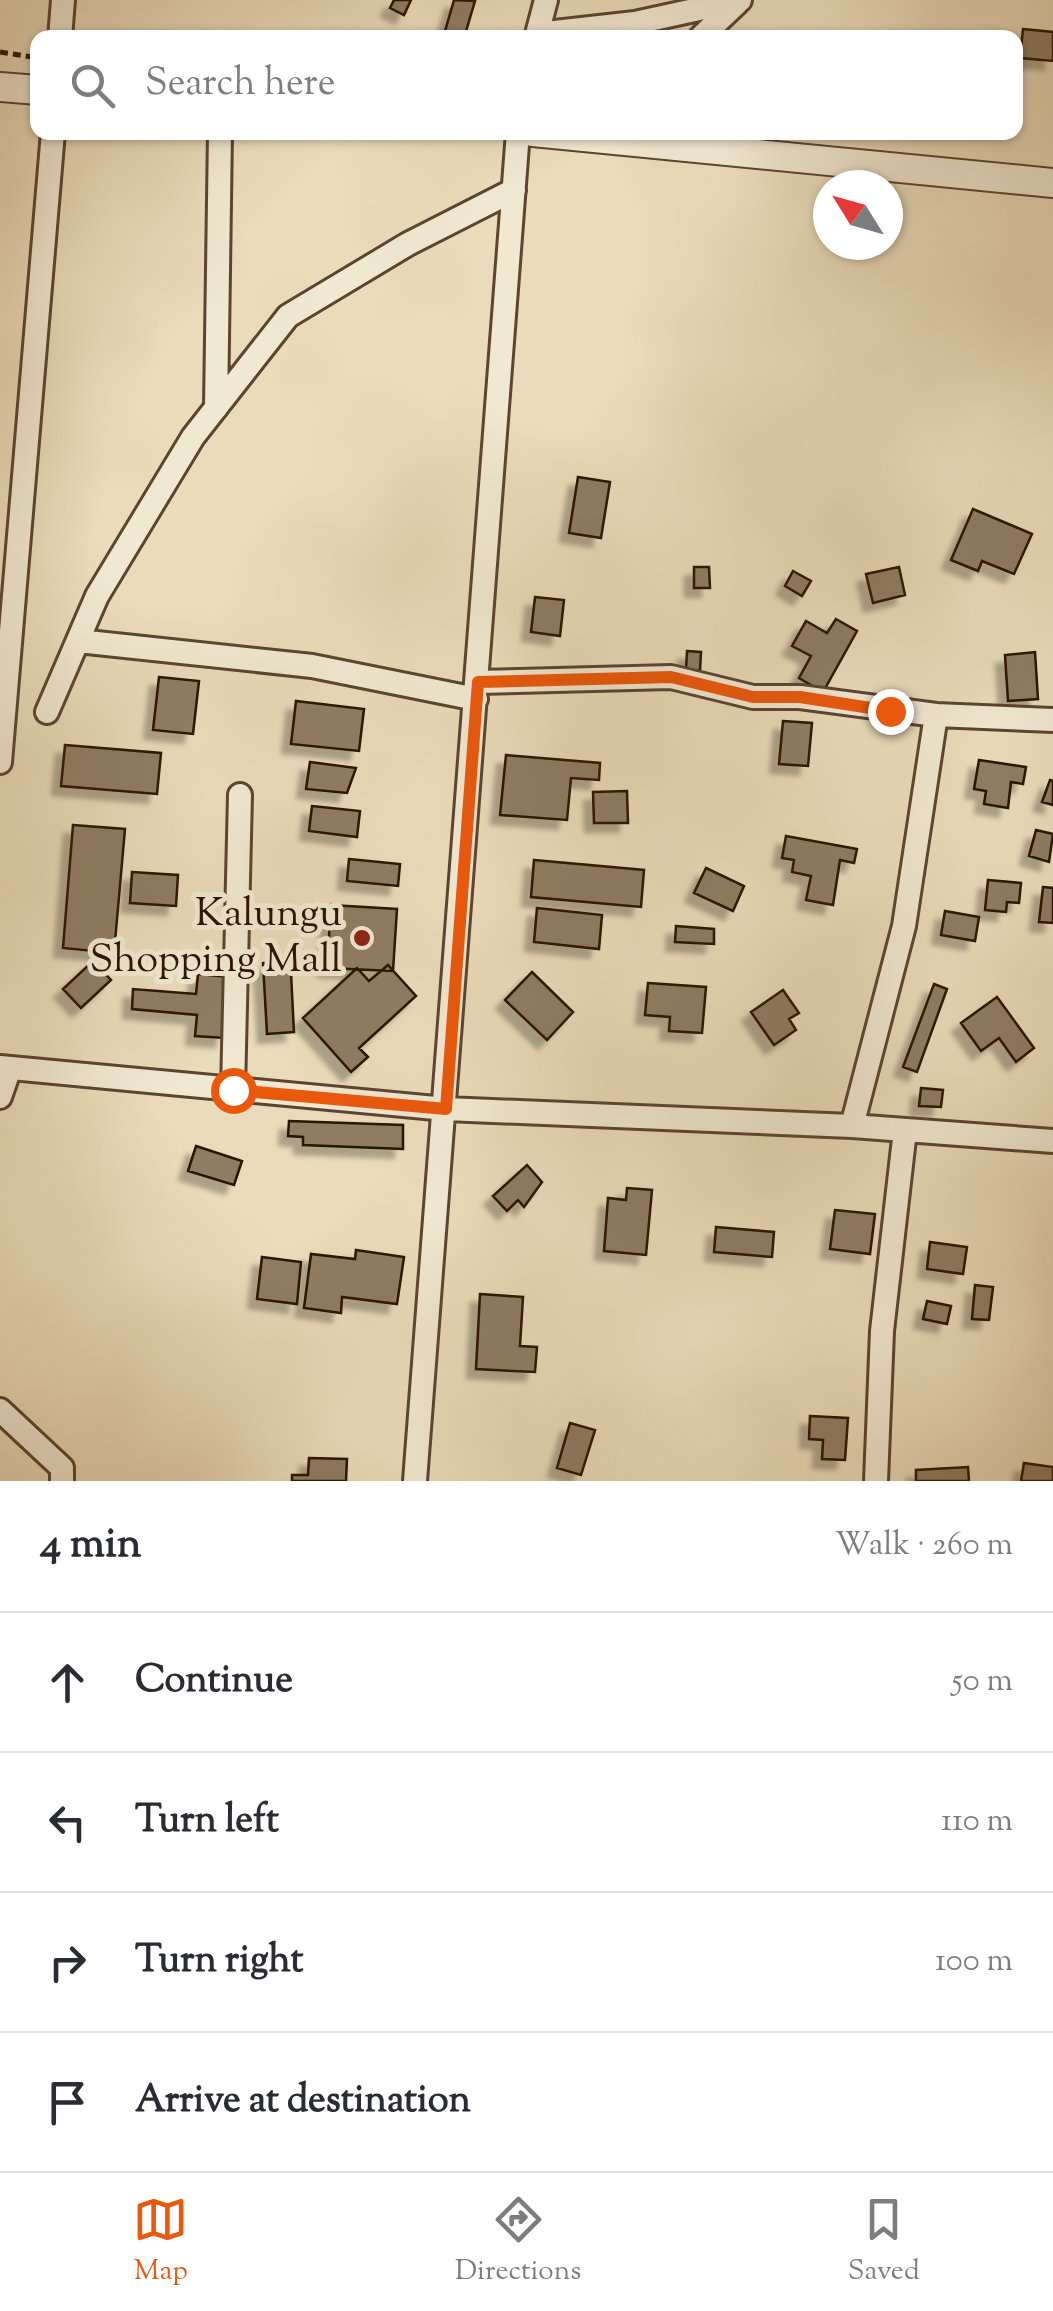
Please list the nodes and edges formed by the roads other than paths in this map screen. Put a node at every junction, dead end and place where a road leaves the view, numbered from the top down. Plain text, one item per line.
1 (62, 0) edge
2 (546, 0) edge
3 (740, 0) edge
4 (60, 30) edge
5 (539, 30) edge
6 (583, 30) edge
7 (708, 30) edge
8 (0, 87) edge
9 (30, 89) edge
10 (52, 140) edge
11 (220, 140) edge
12 (517, 140) edge
13 (652, 140) edge
14 (1053, 183) edge
15 (514, 190) junction
16 (216, 408) junction
17 (78, 641) junction
18 (477, 690) junction
19 (47, 712) dead end
20 (936, 716) junction
21 (1053, 720) edge
22 (0, 762) edge
23 (240, 795) dead end
24 (5, 1068) edge
25 (233, 1090) junction
26 (0, 1097) edge
27 (446, 1109) junction
28 (852, 1126) junction
29 (906, 1130) junction
30 (1053, 1141) edge
31 (0, 1410) edge
32 (62, 1481) edge
33 (414, 1481) edge
34 (876, 1481) edge

1 - 4 street
2 - 5 street
3 - 6 street
3 - 7 street
8 - 9 street
10 - 22 street
11 - 16 street
12 - 15 street
13 - 14 street
15 - 16 street
15 - 18 street
16 - 17 street
17 - 18 street
17 - 19 street
18 - 20 street
18 - 27 street
20 - 21 street
20 - 28 street
23 - 25 street
24 - 25 street
24 - 26 street
25 - 27 street
27 - 28 street
27 - 33 street
28 - 29 street
29 - 30 street
29 - 34 street
31 - 32 street

